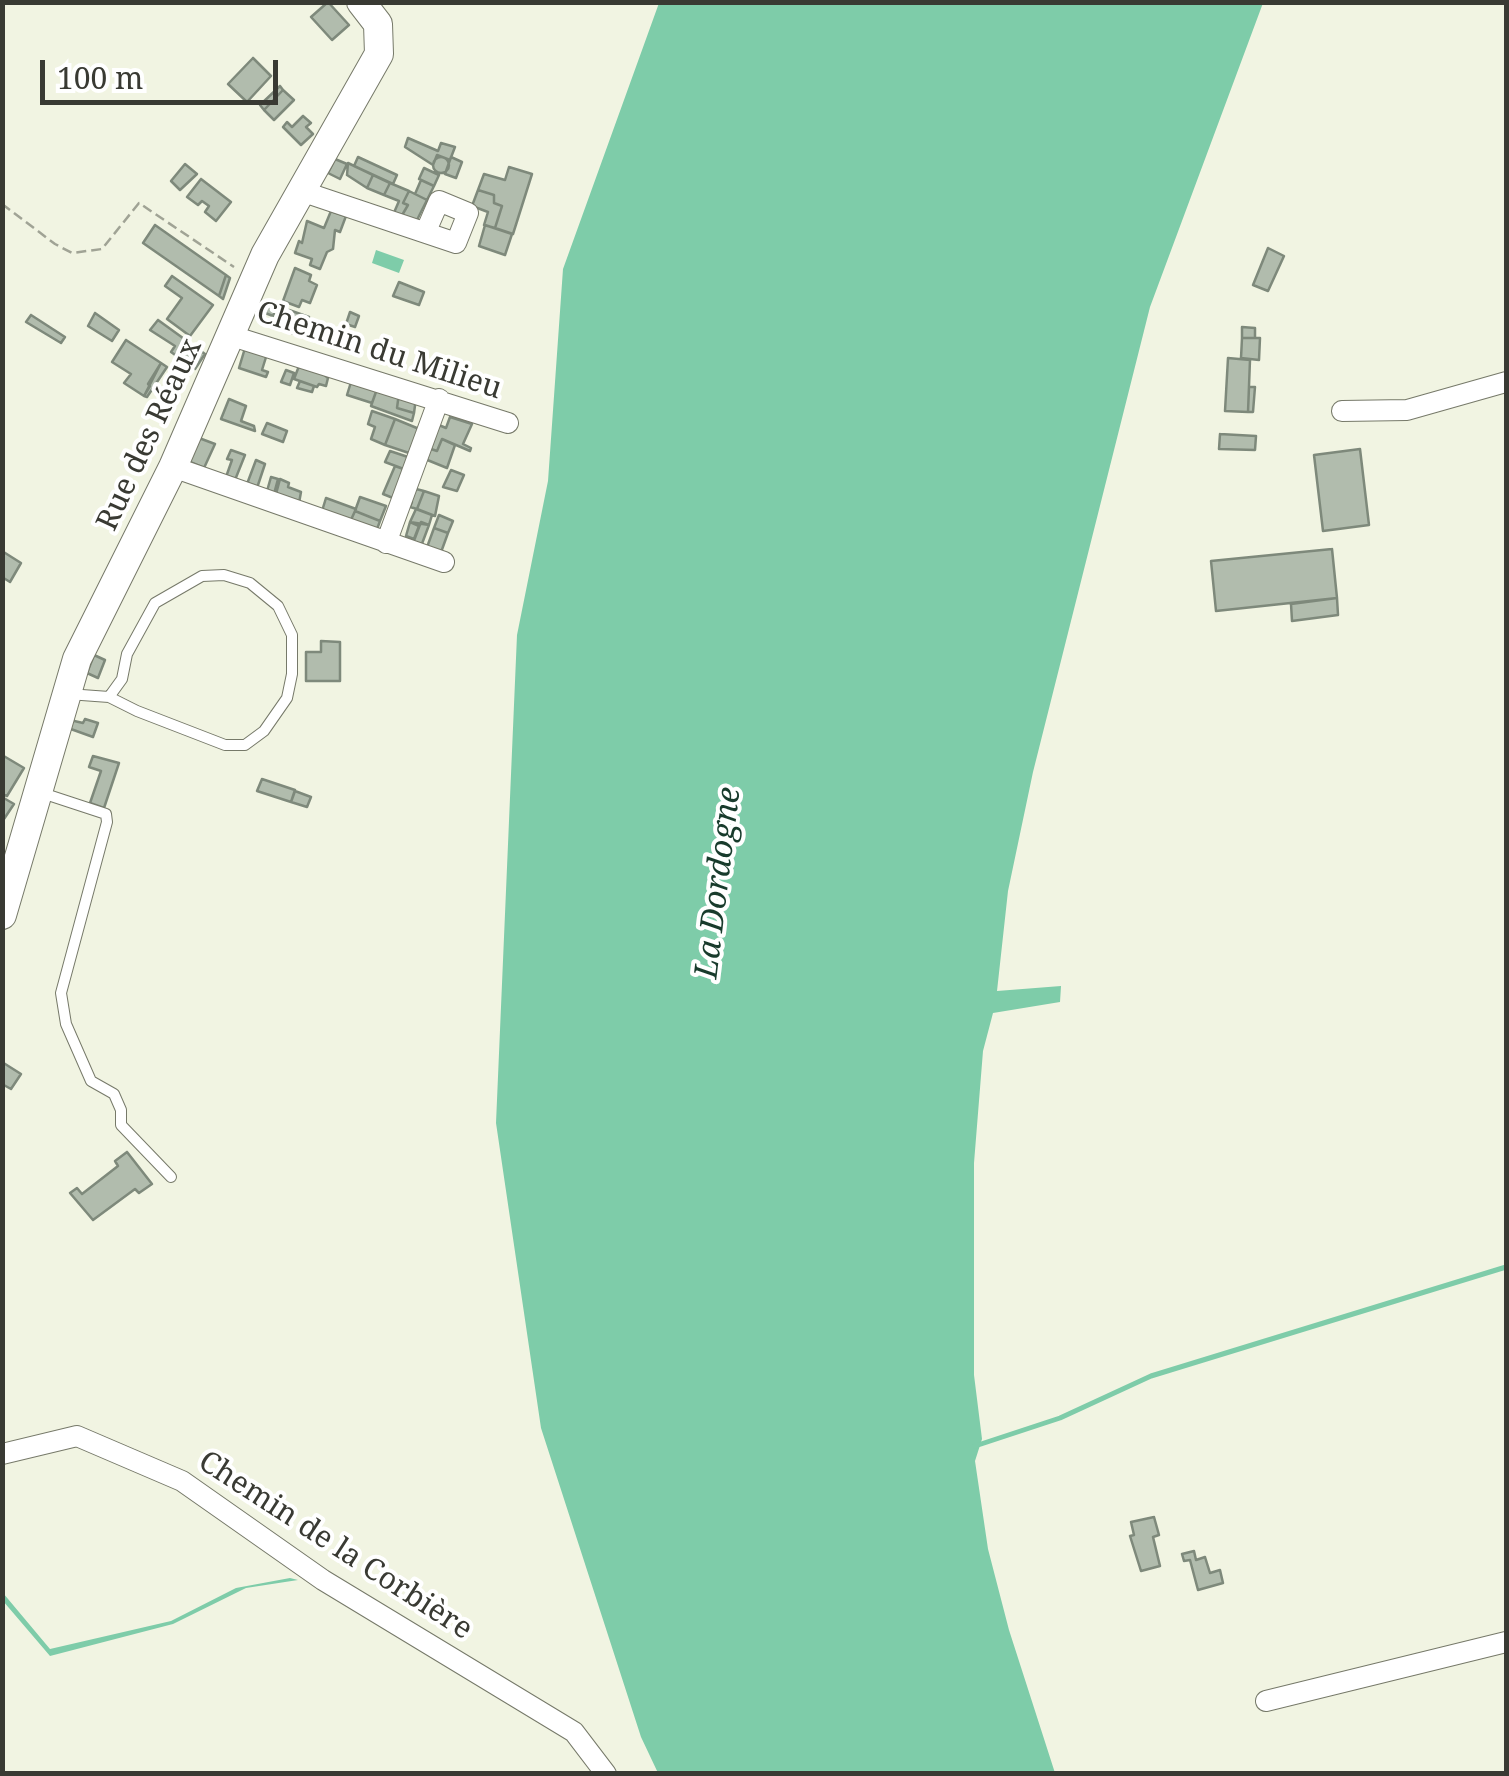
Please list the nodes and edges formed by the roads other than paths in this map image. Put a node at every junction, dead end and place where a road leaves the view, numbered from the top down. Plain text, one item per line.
1 (361, 2) edge
2 (301, 191) junction
3 (426, 232) dead end
4 (232, 336) junction
5 (1506, 382) edge
6 (439, 399) junction
7 (1342, 411) dead end
8 (508, 423) dead end
9 (174, 467) junction
10 (386, 543) junction
11 (444, 562) dead end
12 (67, 694) junction
13 (109, 697) junction
14 (38, 792) junction
15 (2, 915) edge
16 (171, 1177) dead end
17 (2, 1454) edge
18 (1506, 1642) edge
19 (1266, 1701) dead end
20 (606, 1774) edge

1 - 2 street, Rue des Réaux
2 - 3 street
2 - 4 street, Rue des Réaux
4 - 6 street, Chemin du Milieu
4 - 9 street, Rue des Réaux
5 - 7 street
6 - 8 street, Chemin du Milieu
6 - 10 street
9 - 10 street
9 - 12 street, Rue des Réaux
10 - 11 street
12 - 13 lane
12 - 14 street, Rue des Réaux
13 - 13 lane
14 - 15 street, Rue des Réaux
14 - 16 lane
17 - 20 street, Chemin de la Corbière
18 - 19 street

